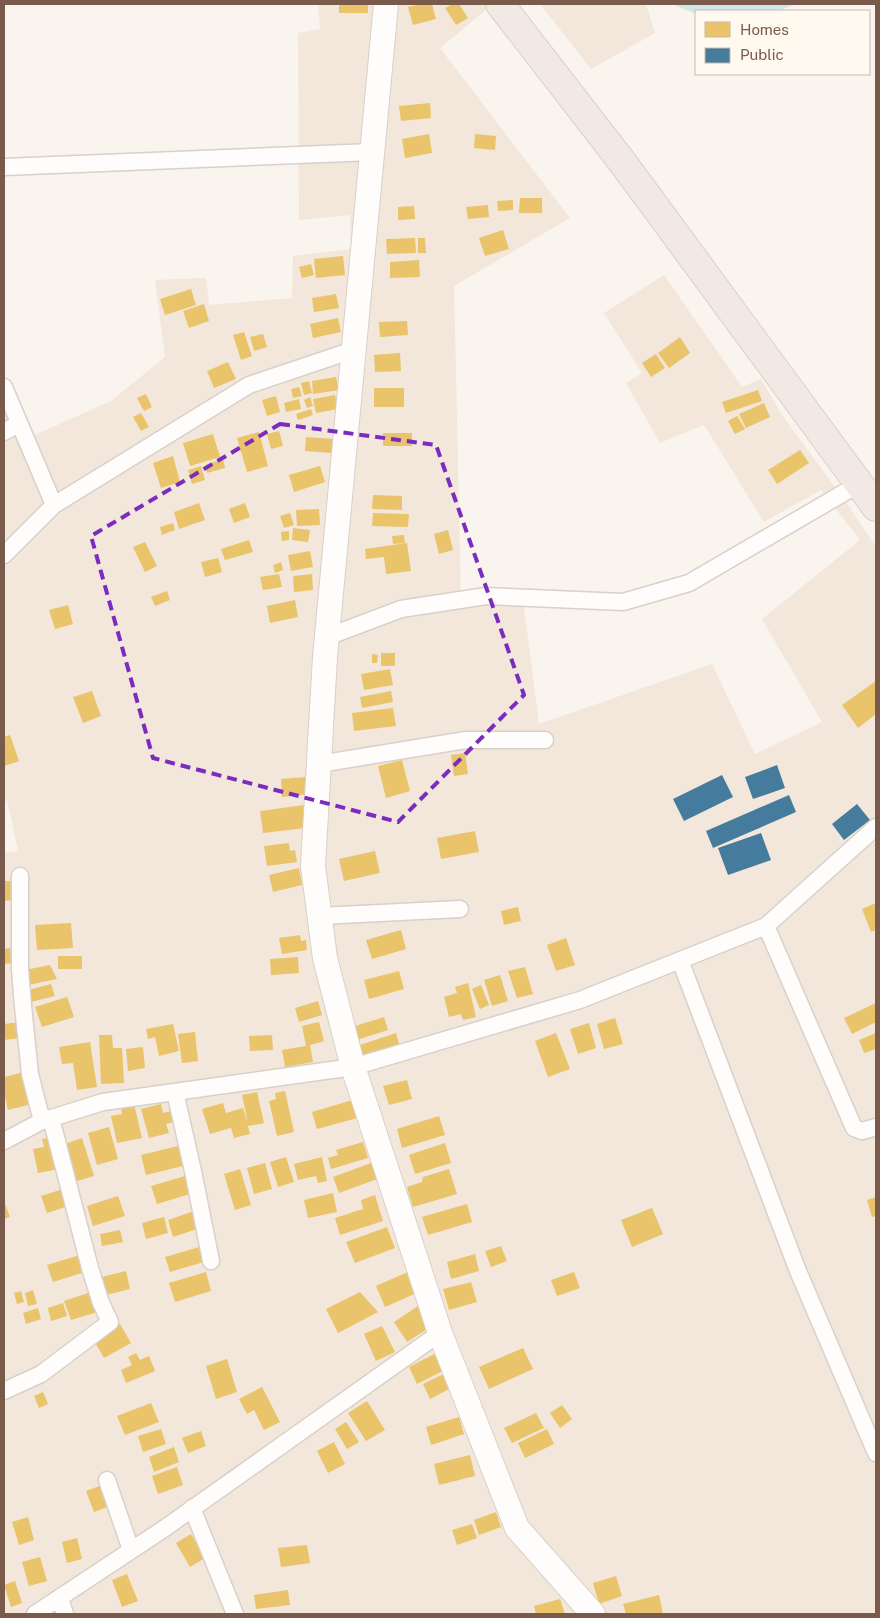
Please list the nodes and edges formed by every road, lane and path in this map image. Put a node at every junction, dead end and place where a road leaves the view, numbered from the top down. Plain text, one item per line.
1 (386, 4) edge
2 (500, 4) edge
3 (372, 152) junction
4 (4, 167) edge
5 (353, 350) junction
6 (4, 387) edge
7 (18, 424) junction
8 (4, 432) edge
9 (859, 484) junction
10 (54, 505) junction
11 (876, 507) edge
12 (4, 555) edge
13 (327, 638) junction
14 (545, 740) dead end
15 (319, 764) junction
16 (876, 827) edge
17 (20, 876) dead end
18 (460, 908) dead end
19 (320, 916) junction
20 (766, 926) junction
21 (680, 960) junction
22 (353, 1067) junction
23 (175, 1092) junction
24 (47, 1119) junction
25 (876, 1127) edge
26 (4, 1141) edge
27 (211, 1261) dead end
28 (440, 1333) junction
29 (4, 1391) edge
30 (876, 1453) edge
31 (107, 1480) dead end
32 (192, 1508) junction
33 (131, 1550) junction
34 (60, 1598) junction
35 (35, 1614) edge
36 (65, 1614) edge
37 (235, 1614) edge
38 (593, 1614) edge

1 - 3 street
2 - 9 highway
3 - 4 street
3 - 5 street
5 - 10 street
5 - 13 street
6 - 7 street
7 - 8 street
7 - 10 street
9 - 11 highway
9 - 13 street
10 - 12 street
13 - 15 street
14 - 15 street
15 - 19 street
16 - 20 street
17 - 24 street
18 - 19 street
19 - 22 street
20 - 21 street
20 - 25 street
21 - 22 street
21 - 30 street
22 - 23 street
22 - 28 street
23 - 24 street
23 - 27 street
24 - 26 street
24 - 29 street
28 - 32 street
28 - 38 street
31 - 33 street
32 - 33 street
32 - 37 street
33 - 34 street
34 - 35 street
34 - 36 street

